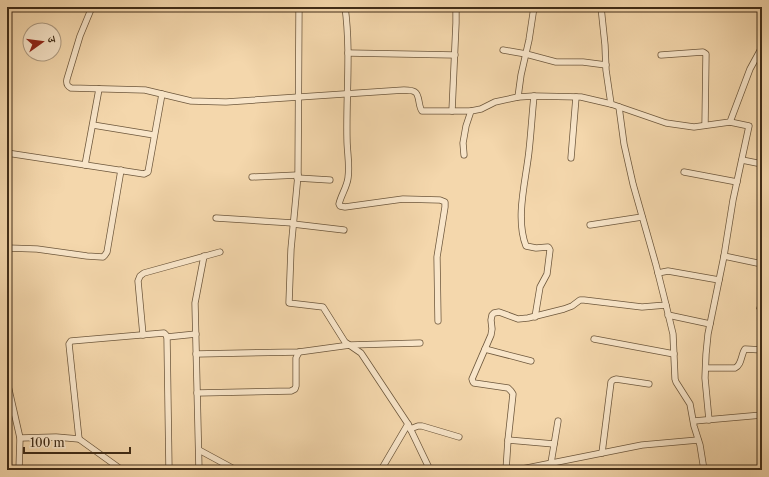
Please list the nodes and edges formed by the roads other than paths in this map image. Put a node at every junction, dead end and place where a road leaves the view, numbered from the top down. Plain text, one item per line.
1 (92, 7) edge
2 (299, 7) edge
3 (345, 7) edge
4 (456, 7) edge
5 (534, 7) edge
6 (601, 7) edge
7 (762, 47) edge
8 (503, 50) dead end
9 (348, 53) junction
10 (526, 54) junction
11 (455, 55) junction
12 (660, 56) dead end
13 (606, 65) junction
14 (99, 89) junction
15 (162, 94) junction
16 (348, 94) junction
17 (534, 96) junction
18 (298, 97) junction
19 (518, 97) junction
20 (576, 97) junction
21 (611, 104) junction
22 (619, 107) junction
23 (452, 111) junction
24 (471, 111) junction
25 (730, 122) junction
26 (93, 125) junction
27 (705, 125) junction
28 (154, 135) junction
29 (7, 153) edge
30 (464, 156) dead end
31 (571, 158) dead end
32 (742, 160) junction
33 (762, 164) edge
34 (85, 165) junction
35 (121, 170) junction
36 (684, 172) dead end
37 (252, 177) dead end
38 (298, 177) junction
39 (330, 180) dead end
40 (737, 182) junction
41 (642, 217) junction
42 (216, 218) dead end
43 (293, 224) junction
44 (590, 225) dead end
45 (344, 230) dead end
46 (7, 248) edge
47 (220, 252) dead end
48 (204, 256) junction
49 (724, 256) junction
50 (762, 264) edge
51 (658, 273) junction
52 (719, 280) junction
53 (666, 305) junction
54 (668, 315) junction
55 (535, 316) junction
56 (438, 321) dead end
57 (710, 324) junction
58 (196, 334) junction
59 (143, 335) junction
60 (167, 337) junction
61 (594, 339) dead end
62 (420, 343) dead end
63 (350, 345) junction
64 (485, 349) junction
65 (762, 350) edge
66 (299, 352) junction
67 (196, 354) junction
68 (674, 354) junction
69 (531, 361) dead end
70 (706, 368) junction
71 (7, 381) edge
72 (649, 384) dead end
73 (197, 393) junction
74 (762, 415) edge
75 (709, 420) junction
76 (558, 421) dead end
77 (694, 421) junction
78 (409, 427) junction
79 (459, 437) dead end
80 (20, 438) junction
81 (79, 439) junction
82 (508, 440) junction
83 (698, 440) junction
84 (554, 444) junction
85 (199, 450) junction
86 (602, 453) junction
87 (551, 463) junction
88 (19, 470) edge
89 (122, 470) edge
90 (169, 470) edge
91 (199, 470) edge
92 (236, 470) edge
93 (381, 470) edge
94 (430, 470) edge
95 (506, 470) edge
96 (517, 470) edge
97 (704, 470) edge

1 - 14 street
2 - 18 street
3 - 9 street
4 - 11 street
5 - 10 street
6 - 13 street
7 - 25 street
8 - 10 street
9 - 11 street
9 - 16 street
10 - 13 street
10 - 19 street
11 - 23 street
12 - 27 street
13 - 21 street
14 - 15 street
14 - 26 street
15 - 18 street
15 - 28 street
16 - 18 street
16 - 23 street
16 - 56 street
17 - 19 street
17 - 20 street
17 - 55 street
18 - 38 street
19 - 24 street
20 - 21 street
20 - 31 street
21 - 22 street
22 - 27 street
22 - 41 street
23 - 24 street
24 - 30 street
25 - 27 street
25 - 32 street
26 - 28 street
26 - 34 street
28 - 35 street
29 - 34 street
32 - 33 street
32 - 40 street
34 - 35 street
35 - 46 street
36 - 40 street
37 - 38 street
38 - 39 street
38 - 43 street
40 - 49 street
41 - 44 street
41 - 51 street
42 - 43 street
43 - 45 street
43 - 63 street
47 - 48 street
48 - 58 street
48 - 59 street
49 - 50 street
49 - 52 street
51 - 52 street
51 - 53 street
52 - 57 street
53 - 54 street
53 - 55 street
54 - 57 street
54 - 68 street
55 - 64 street
57 - 70 street
58 - 60 street
58 - 67 street
59 - 60 street
59 - 81 street
60 - 90 street
61 - 68 street
62 - 63 street
63 - 66 street
63 - 78 street
64 - 69 street
64 - 82 street
65 - 70 street
66 - 67 street
66 - 73 street
67 - 73 street
68 - 77 street
70 - 75 street
71 - 80 street
72 - 86 street
73 - 85 street
74 - 75 street
75 - 77 street
76 - 84 street
77 - 83 street
78 - 79 street
78 - 93 street
78 - 94 street
80 - 81 street
80 - 88 street
81 - 89 street
82 - 84 street
82 - 95 street
83 - 86 street
83 - 97 street
84 - 87 street
85 - 91 street
85 - 92 street
86 - 87 street
87 - 96 street

